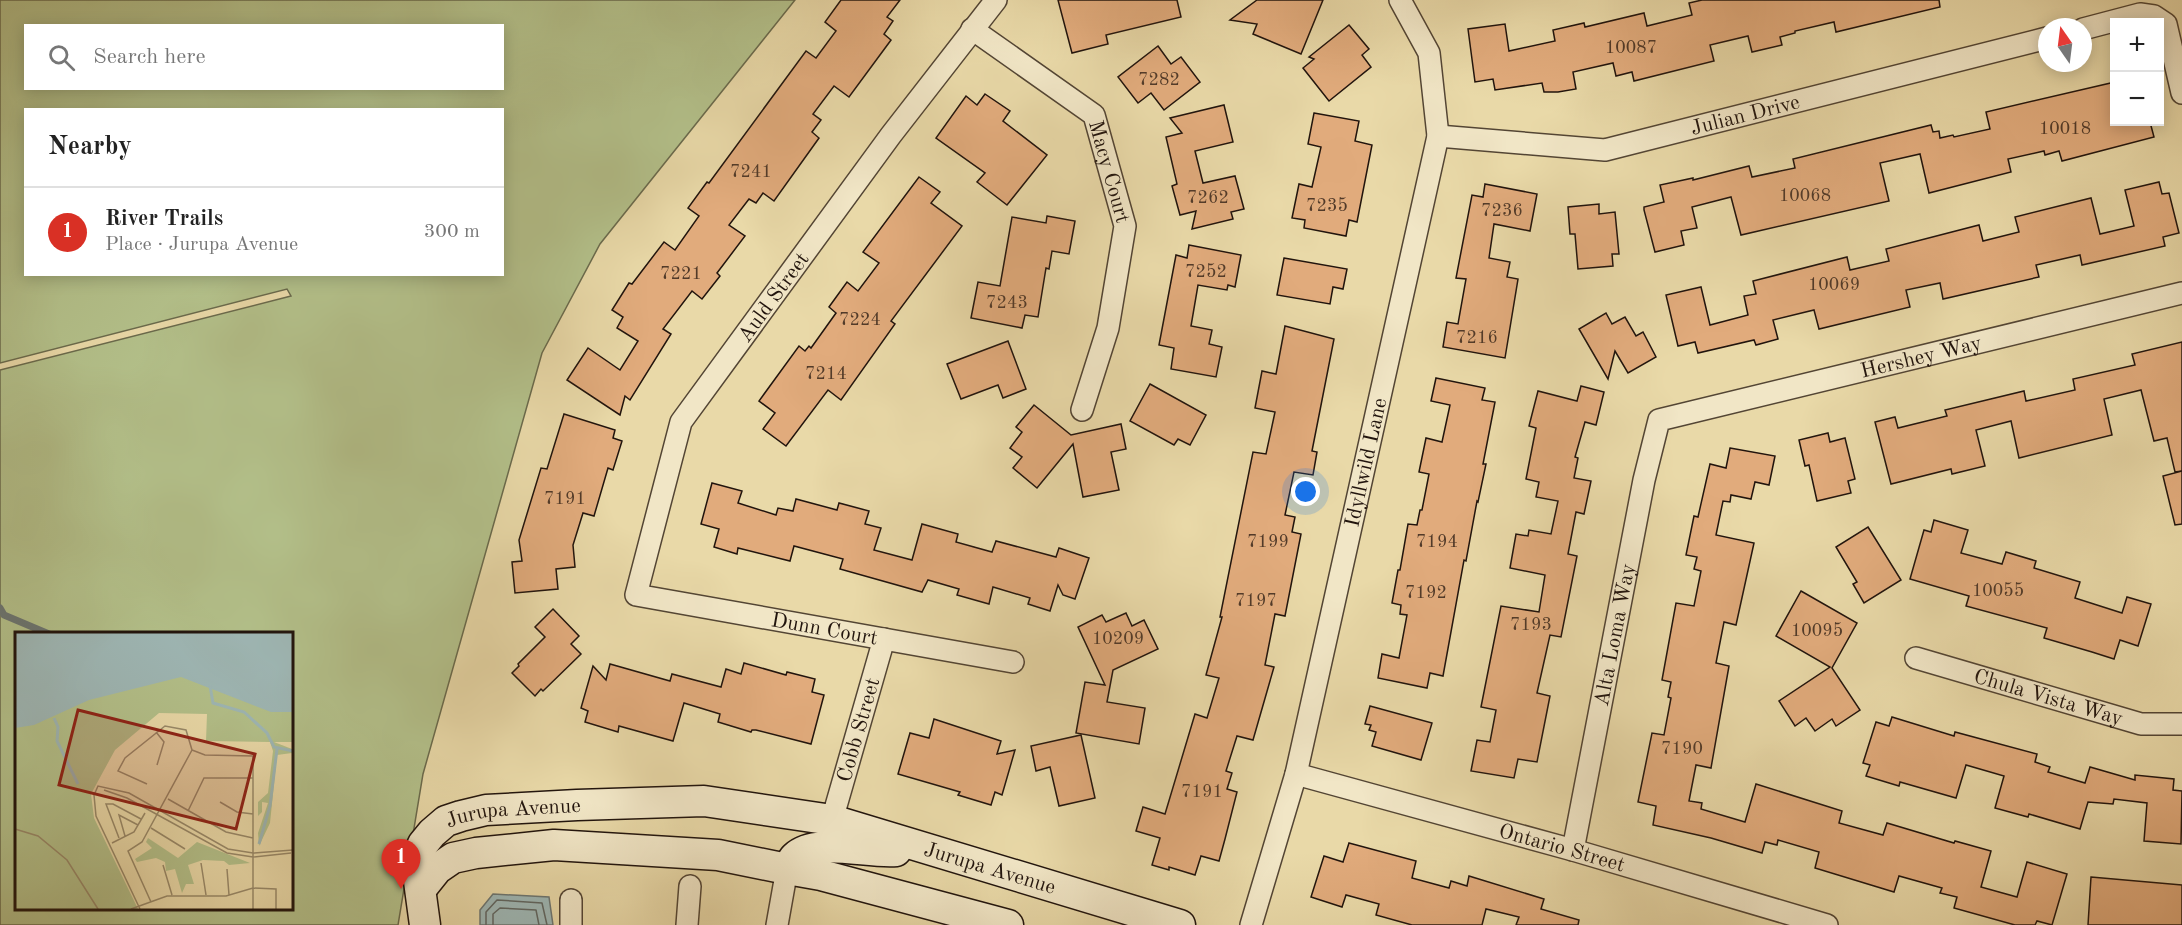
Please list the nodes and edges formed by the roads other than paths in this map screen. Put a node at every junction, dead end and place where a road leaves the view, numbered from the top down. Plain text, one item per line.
1 (996, 0) edge
2 (1400, 0) edge
3 (2092, 27) edge
4 (972, 28) junction
5 (2038, 40) edge
6 (2182, 93) edge
7 (1438, 136) junction
8 (2182, 293) edge
9 (1082, 410) dead end
10 (1659, 420) joint
11 (636, 595) joint
12 (884, 639) junction
13 (1917, 658) dead end
14 (1013, 662) dead end
15 (2182, 724) edge
16 (1296, 774) junction
17 (832, 820) junction
18 (923, 848) junction
19 (1573, 850) junction
20 (788, 869) junction
21 (690, 886) dead end
22 (421, 889) junction
23 (571, 900) dead end
24 (425, 925) edge
25 (571, 925) edge
26 (687, 925) edge
27 (777, 925) edge
28 (1008, 925) edge
29 (1180, 925) edge
30 (1251, 925) edge
31 (1827, 925) edge

1 - 4 street
2 - 7 street, Idyllwild Lane
3 - 6 street
4 - 9 street, Macy Court
4 - 11 street, Auld Street
5 - 7 street, Julian Drive
7 - 16 street, Idyllwild Lane
8 - 10 street, Hershey Way
10 - 19 street, Alta Loma Way
11 - 12 street, Dunn Court
12 - 14 street, Dunn Court
12 - 17 street, Cobb Street
13 - 15 street, Chula Vista Way
16 - 19 street, Ontario Street
16 - 30 street, Idyllwild Lane
17 - 18 main road, Jurupa Avenue
17 - 22 main road, Jurupa Avenue
18 - 20 main road
18 - 29 main road, Jurupa Avenue
19 - 31 street, Ontario Street
20 - 22 main road, Jurupa Avenue
20 - 27 street
20 - 28 main road, Jurupa Avenue
21 - 26 street
22 - 24 main road
23 - 25 street

